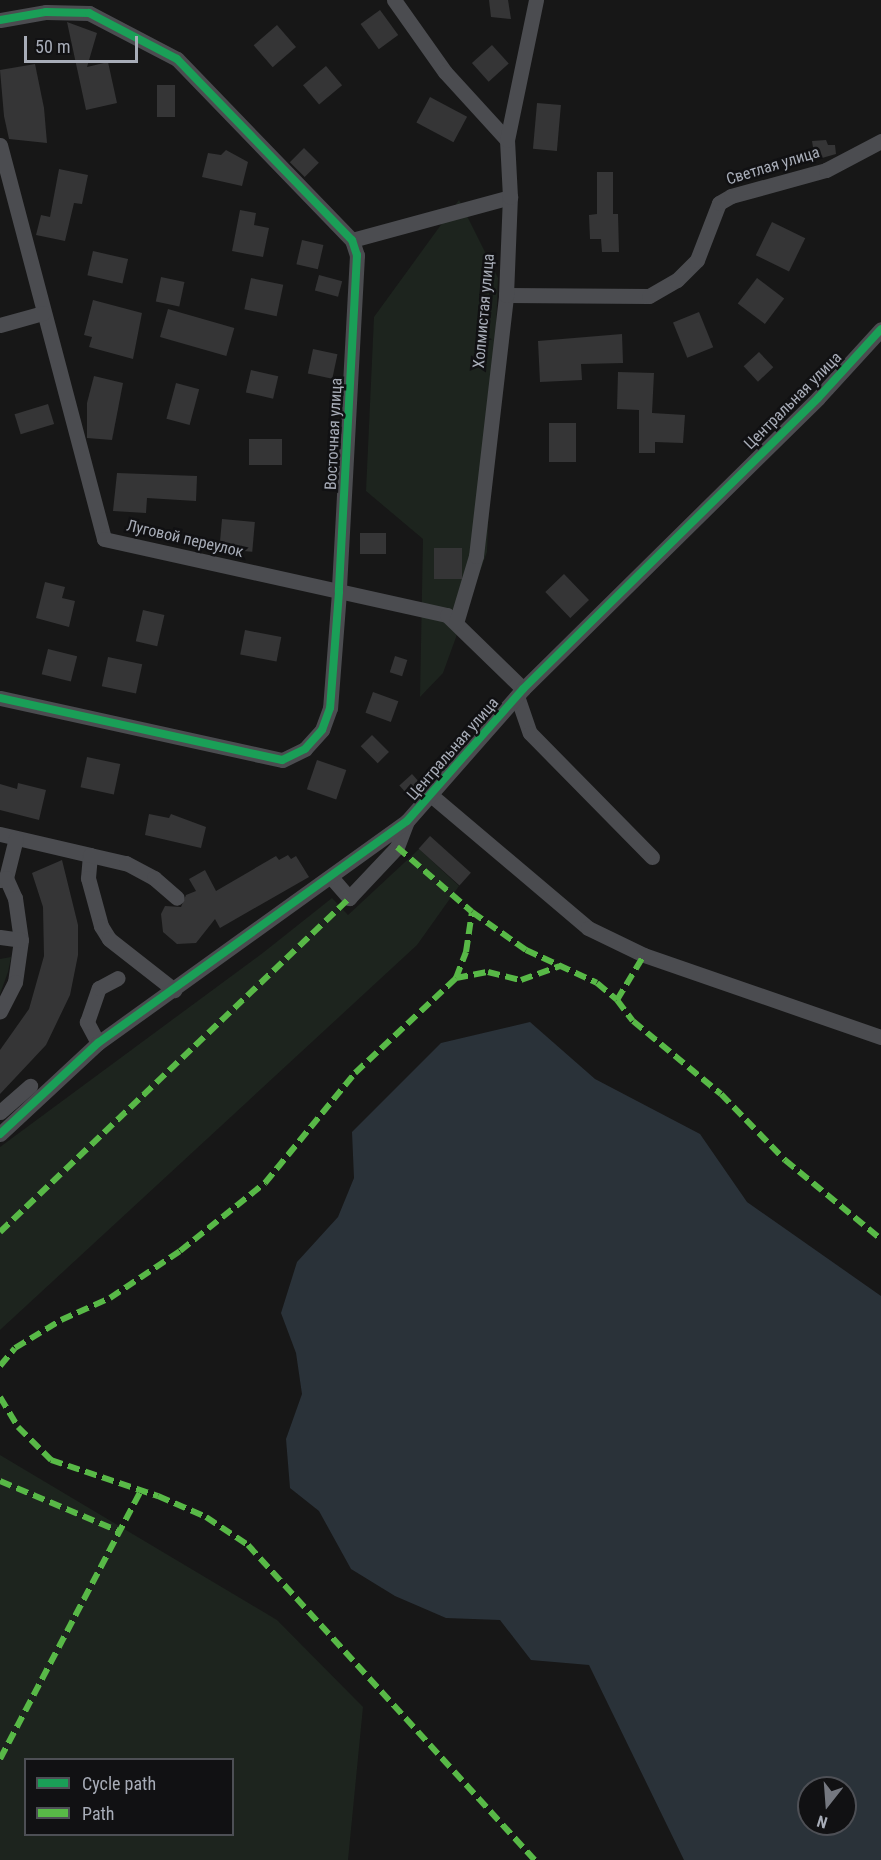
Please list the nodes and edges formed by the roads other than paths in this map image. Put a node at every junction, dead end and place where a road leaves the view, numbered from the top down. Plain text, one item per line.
1 (394, 0) edge
2 (536, 0) edge
3 (0, 20) edge
4 (507, 140) junction
5 (881, 141) edge
6 (0, 145) edge
7 (510, 197) junction
8 (352, 240) junction
9 (506, 295) junction
10 (43, 313) junction
11 (0, 325) edge
12 (881, 329) edge
13 (339, 592) junction
14 (456, 623) junction
15 (520, 693) junction
16 (0, 698) edge
17 (432, 796) junction
18 (407, 821) junction
19 (0, 834) edge
20 (16, 838) junction
21 (90, 855) junction
22 (652, 857) dead end
23 (331, 877) junction
24 (3, 879) edge
25 (173, 900) dead end
26 (0, 937) edge
27 (21, 939) junction
28 (118, 978) dead end
29 (174, 990) junction
30 (0, 1011) edge
31 (881, 1037) edge
32 (98, 1043) junction
33 (30, 1086) dead end
34 (0, 1112) edge
35 (0, 1134) edge

1 - 4 street
2 - 4 street, Холмистая улица
3 - 8 street
4 - 7 street, Холмистая улица
5 - 9 street, Светлая улица
6 - 10 street, Луговой переулок
7 - 8 street
7 - 9 street, Холмистая улица
8 - 13 street, Восточная улица
9 - 14 street, Холмистая улица
10 - 11 street
10 - 13 street, Луговой переулок
12 - 15 street, Центральная улица
13 - 14 street, Луговой переулок
13 - 16 street, Восточная улица
14 - 15 street, Луговой переулок
15 - 17 street, Центральная улица
15 - 22 street
17 - 18 street, Центральная улица
17 - 31 street
18 - 23 street, Центральная улица
18 - 23 street
19 - 20 street
20 - 21 street
20 - 24 street
21 - 25 street
21 - 29 street
23 - 29 street, Центральная улица
24 - 27 street
26 - 27 street
27 - 30 street
28 - 32 street
29 - 32 street, Центральная улица
32 - 35 street, Центральная улица
33 - 34 street

